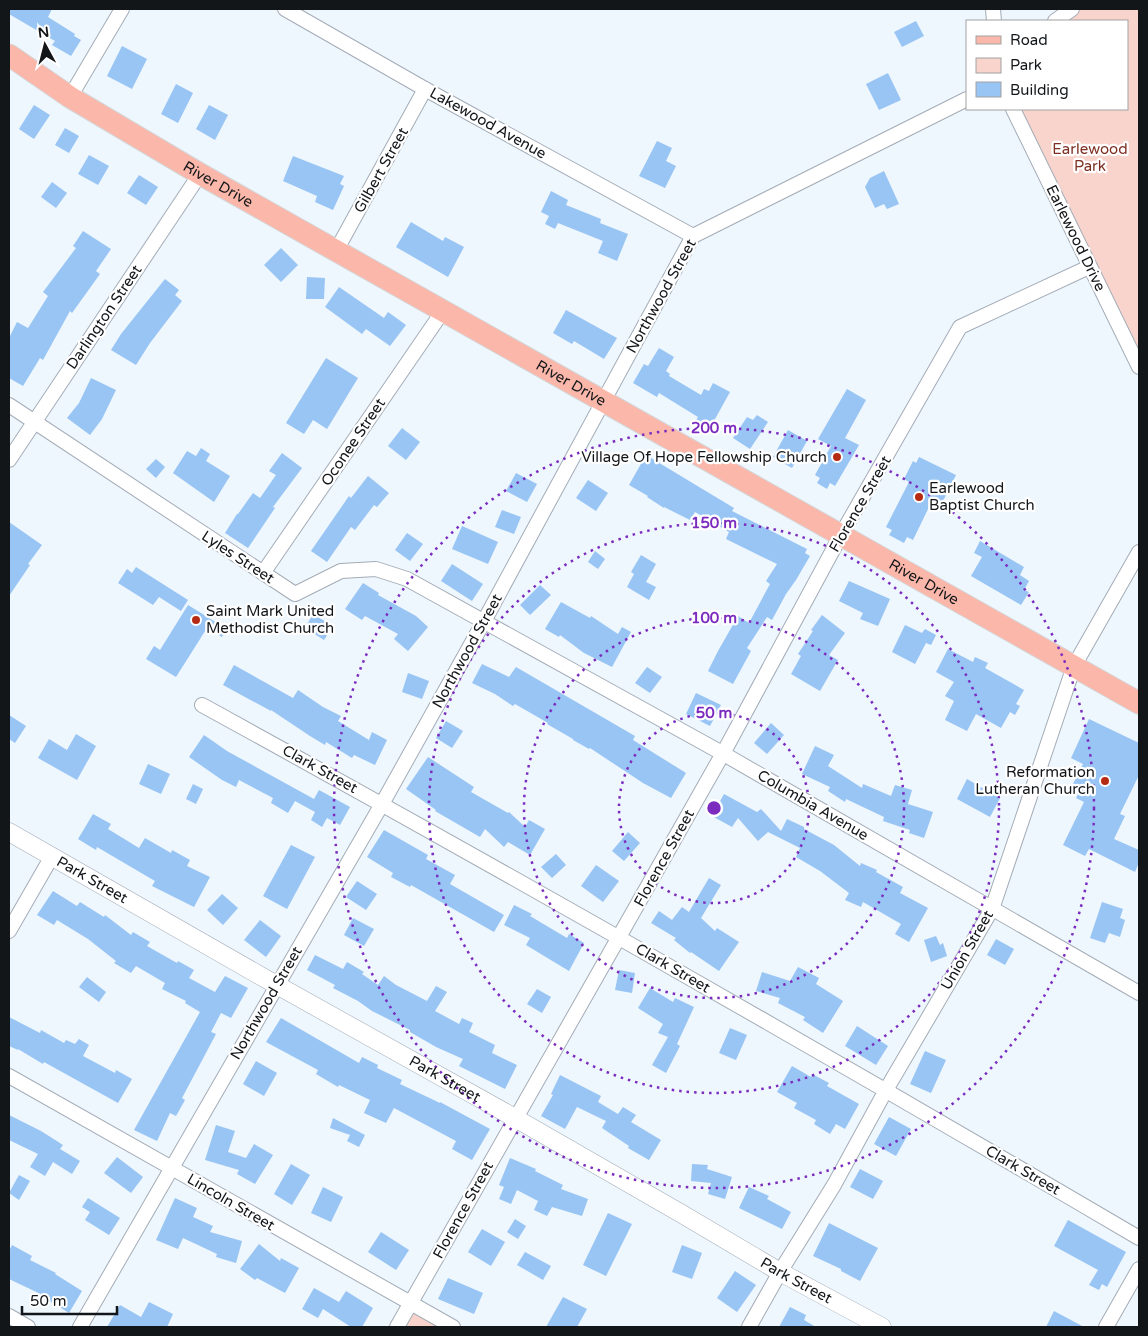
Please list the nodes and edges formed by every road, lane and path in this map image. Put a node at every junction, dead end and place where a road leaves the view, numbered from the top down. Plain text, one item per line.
1 (122, 9) edge
2 (285, 9) edge
3 (1072, 9) edge
4 (1056, 20) edge
5 (9, 55) edge
6 (425, 89) junction
7 (70, 98) junction
8 (966, 100) edge
9 (1013, 110) edge
10 (200, 174) junction
11 (693, 236) junction
12 (336, 251) junction
13 (1089, 267) junction
14 (443, 311) junction
15 (1139, 367) edge
16 (603, 401) junction
17 (9, 405) edge
18 (34, 422) junction
19 (9, 460) edge
20 (842, 535) junction
21 (1139, 552) edge
22 (263, 573) junction
23 (483, 623) junction
24 (1074, 666) junction
25 (1139, 703) edge
26 (202, 704) dead end
27 (722, 754) junction
28 (382, 804) junction
29 (9, 832) edge
30 (51, 858) junction
31 (992, 909) junction
32 (9, 931) edge
33 (619, 937) junction
34 (276, 985) junction
35 (1139, 993) edge
36 (9, 1076) edge
37 (886, 1090) junction
38 (515, 1118) junction
39 (171, 1168) junction
40 (1139, 1238) edge
41 (1139, 1269) edge
42 (780, 1272) junction
43 (411, 1303) junction
44 (9, 1316) edge
45 (28, 1327) edge
46 (80, 1327) edge
47 (397, 1327) edge
48 (453, 1327) edge
49 (749, 1327) edge
50 (882, 1327) edge
51 (1106, 1327) edge

1 - 7 street
2 - 6 street, Lakewood Avenue
3 - 4 street
5 - 7 main road, River Drive
6 - 11 street, Lakewood Avenue
6 - 12 street, Gilbert Street
7 - 10 main road, River Drive
8 - 11 street, Northwood Street
9 - 13 street, Earlewood Drive
10 - 12 main road, River Drive
10 - 18 street, Darlington Street
11 - 16 street, Northwood Street
12 - 14 main road, River Drive
13 - 15 street, Earlewood Drive
13 - 20 street, Florence Street
14 - 16 main road, River Drive
14 - 22 street, Oconee Street
16 - 20 main road, River Drive
16 - 23 street, Northwood Street
17 - 18 street, Lyles Street
18 - 19 street, Darlington Street
18 - 22 street, Lyles Street
20 - 24 main road, River Drive
20 - 27 street, Florence Street
21 - 24 street, Union Street
22 - 23 street, Lyles Street
23 - 27 street, Columbia Avenue
23 - 28 street, Northwood Street
24 - 25 main road, River Drive
24 - 31 street, Union Street
26 - 28 street, Clark Street
27 - 31 street, Columbia Avenue
27 - 33 street, Florence Street
28 - 33 street, Clark Street
28 - 34 street, Northwood Street
29 - 30 street, Park Street
30 - 32 street
30 - 34 street, Park Street
31 - 35 street, Columbia Avenue
31 - 37 street, Union Street
33 - 37 street, Clark Street
33 - 38 street, Florence Street
34 - 38 street, Park Street
34 - 39 street, Northwood Street
36 - 39 street, Lincoln Street
37 - 40 street, Clark Street
37 - 42 street, Union Street
38 - 42 street, Park Street
38 - 43 street, Florence Street
39 - 43 street, Lincoln Street
39 - 46 street, Northwood Street
41 - 51 street
42 - 49 street, Union Street
42 - 50 street, Park Street
43 - 47 street, Florence Street
43 - 48 street, Lincoln Street
44 - 45 street

